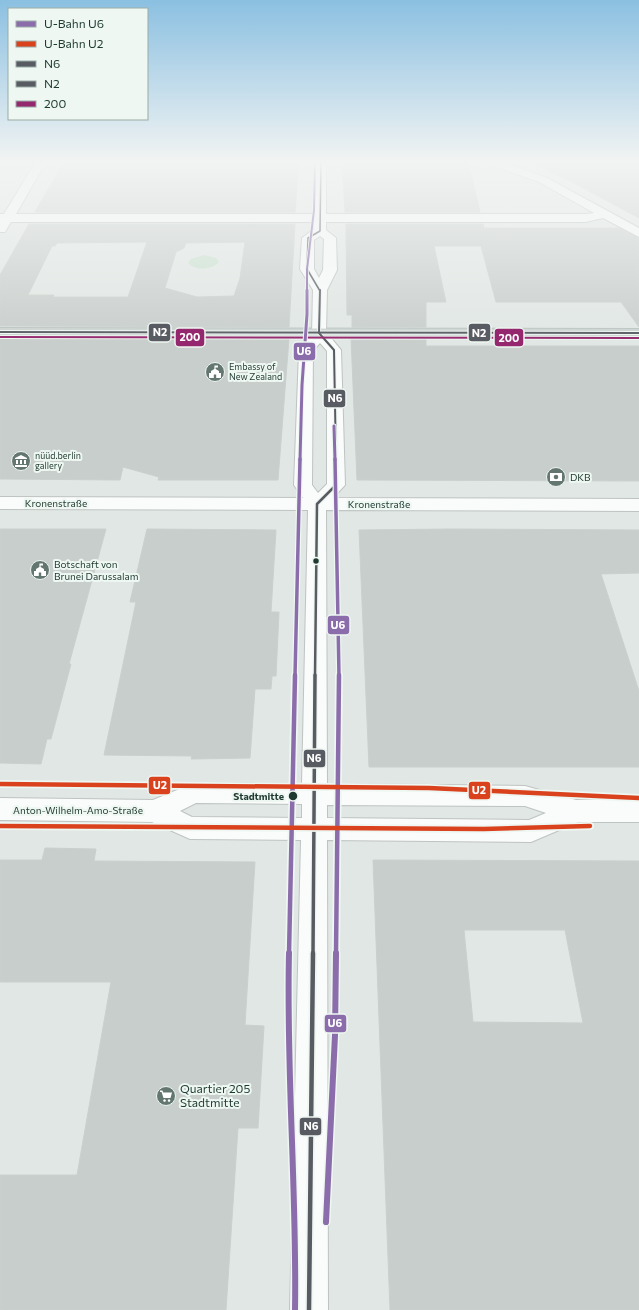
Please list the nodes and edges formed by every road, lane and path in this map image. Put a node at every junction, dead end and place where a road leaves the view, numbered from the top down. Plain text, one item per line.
1 (320, 221) edge
2 (618, 221) edge
3 (320, 231) junction
4 (639, 233) edge
5 (320, 290) junction
6 (0, 332) edge
7 (319, 333) junction
8 (639, 333) edge
9 (0, 503) edge
10 (317, 504) junction
11 (639, 505) edge
12 (314, 794) junction
13 (0, 809) edge
14 (155, 810) junction
15 (576, 811) junction
16 (639, 811) edge
17 (315, 829) junction
18 (309, 1310) edge

1 - 3 street
2 - 4 street
3 - 5 street
3 - 5 street
5 - 7 street
6 - 7 main road
7 - 8 main road
7 - 10 street
7 - 10 street
9 - 10 street, Kronenstraße
10 - 11 street, Kronenstraße
10 - 12 street
12 - 14 street, Anton-Wilhelm-Amo-Straße
12 - 15 street, Anton-Wilhelm-Amo-Straße
12 - 17 street
13 - 14 street, Anton-Wilhelm-Amo-Straße
14 - 17 street, Anton-Wilhelm-Amo-Straße
15 - 16 street, Anton-Wilhelm-Amo-Straße
15 - 17 street, Anton-Wilhelm-Amo-Straße
17 - 18 street

